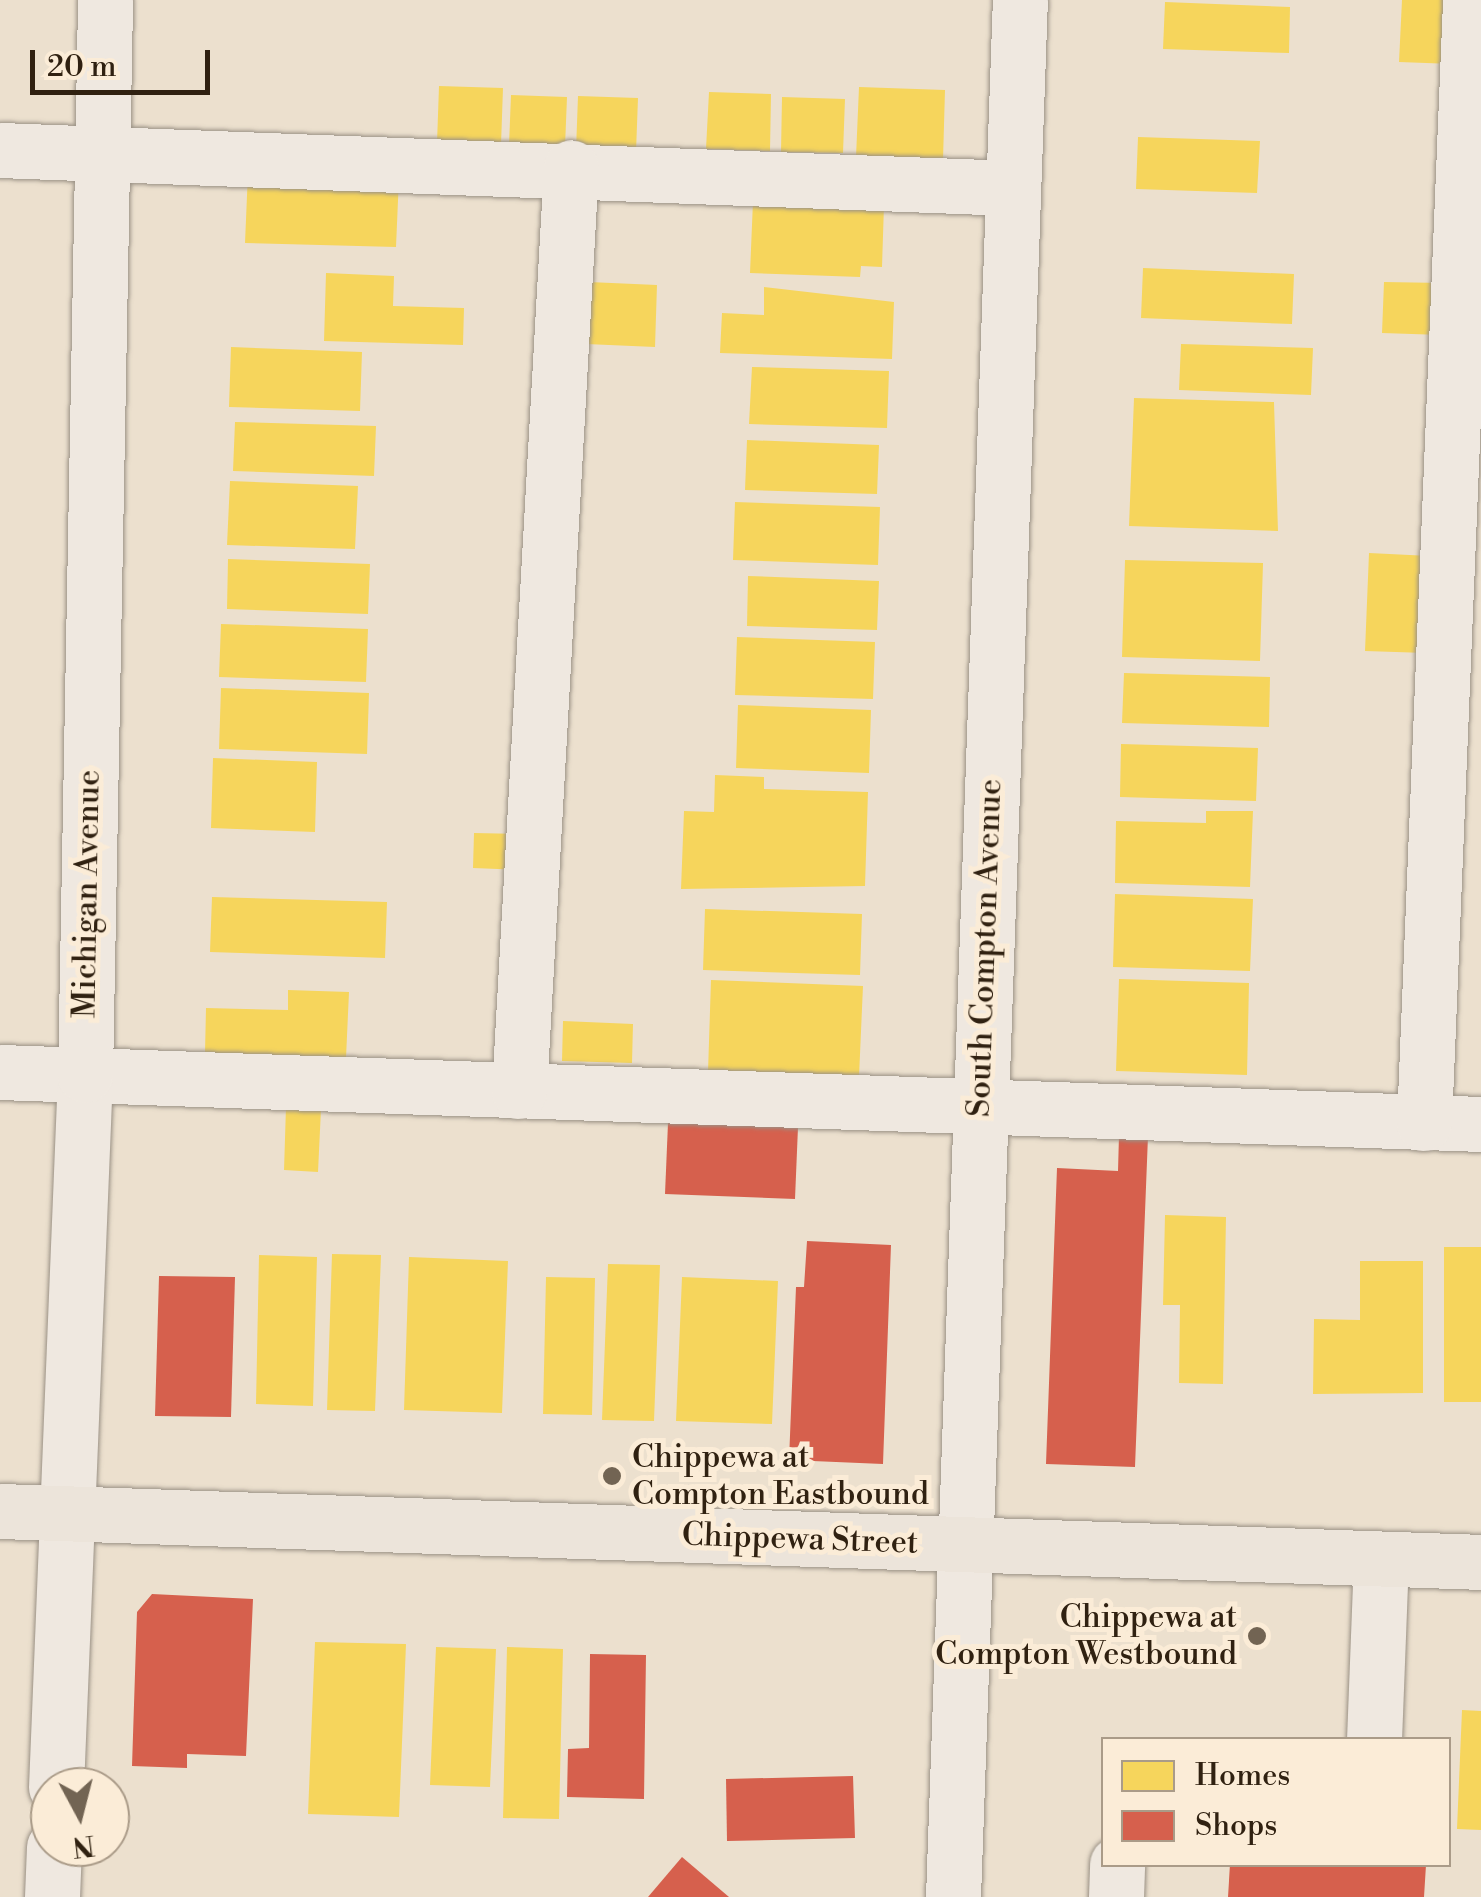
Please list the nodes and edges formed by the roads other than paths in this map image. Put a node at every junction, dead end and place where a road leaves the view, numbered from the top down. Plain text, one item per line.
1 (105, 0) edge
2 (1020, 0) edge
3 (1470, 0) edge
4 (0, 150) edge
5 (97, 155) junction
6 (572, 166) junction
7 (1011, 188) junction
8 (0, 1072) edge
9 (84, 1075) junction
10 (519, 1091) junction
11 (979, 1102) junction
12 (1424, 1123) junction
13 (1481, 1124) edge
14 (0, 1511) edge
15 (67, 1514) junction
16 (966, 1545) junction
17 (1381, 1559) junction
18 (1481, 1562) edge
19 (1374, 1737) edge
20 (57, 1767) edge
21 (53, 1867) edge
22 (1117, 1867) edge
23 (52, 1897) edge
24 (953, 1897) edge
25 (1116, 1897) edge

1 - 5 street, Michigan Avenue
2 - 7 street, South Compton Avenue
3 - 12 street
4 - 5 street
5 - 6 street
5 - 9 street, Michigan Avenue
6 - 7 street
6 - 10 street
7 - 11 street, South Compton Avenue
8 - 9 street
9 - 10 street
9 - 15 street, Michigan Avenue
10 - 11 street
11 - 12 street
11 - 16 street, South Compton Avenue
12 - 13 street
14 - 15 main road, Chippewa Street
15 - 16 main road, Chippewa Street
15 - 20 street, Michigan Avenue
16 - 17 main road, Chippewa Street
16 - 24 street, South Compton Avenue
17 - 18 main road, Chippewa Street
17 - 19 street
21 - 23 street
22 - 25 street

